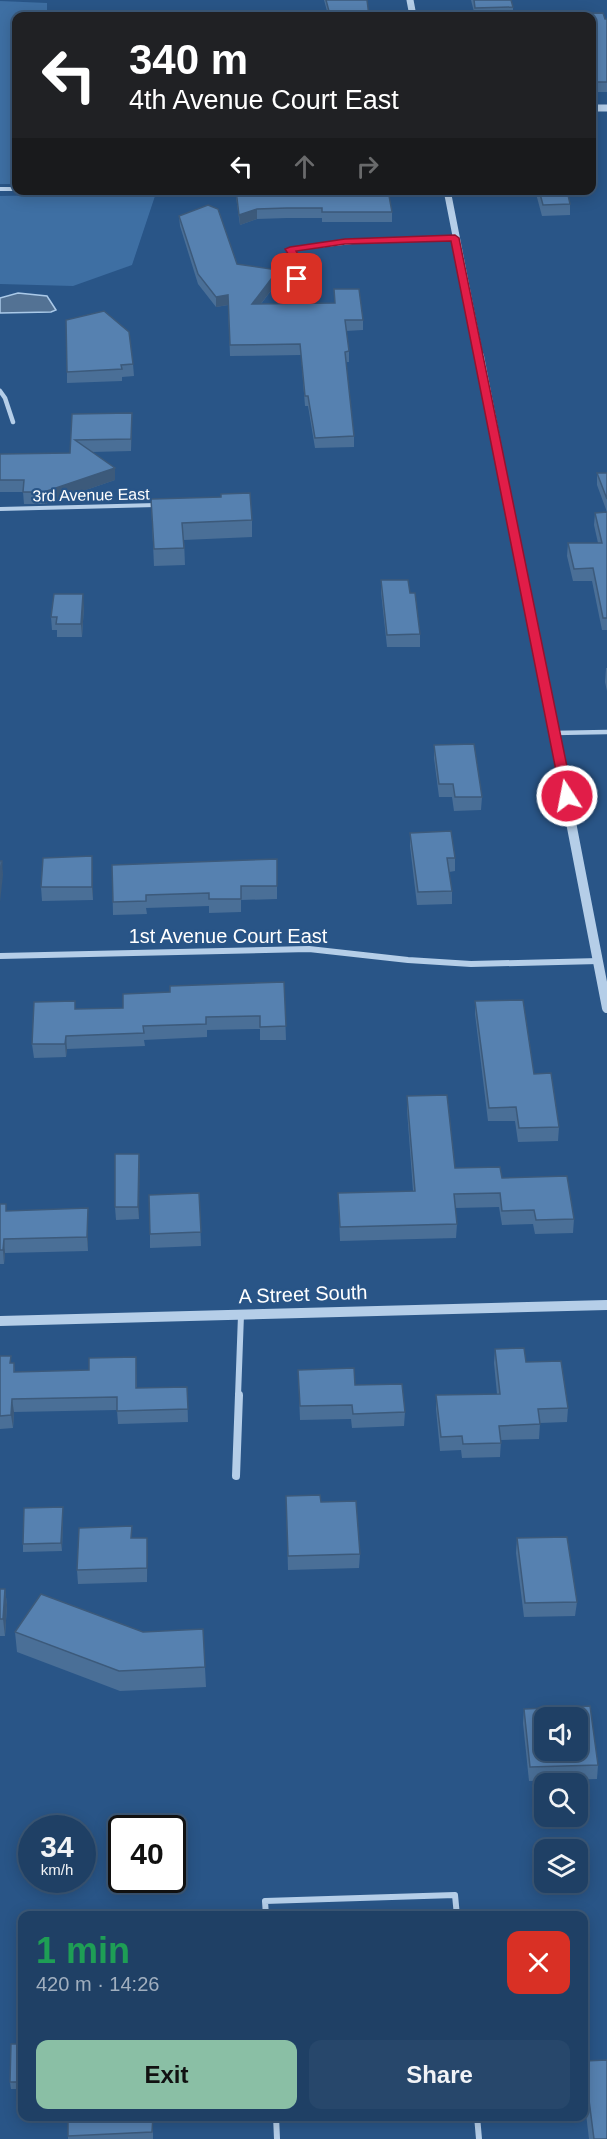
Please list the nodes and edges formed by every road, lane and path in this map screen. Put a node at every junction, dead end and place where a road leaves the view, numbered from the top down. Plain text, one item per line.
1 (448, 195) edge
2 (455, 238) junction
3 (290, 249) joint
4 (302, 298) dead end
5 (0, 391) edge
6 (13, 422) dead end
7 (159, 505) edge
8 (0, 509) edge
9 (607, 732) edge
10 (554, 733) junction
11 (0, 956) edge
12 (599, 961) junction
13 (607, 1008) edge
14 (607, 1305) edge
15 (241, 1315) junction
16 (0, 1321) edge
17 (236, 1476) dead end
18 (266, 1911) edge
19 (457, 1911) edge
20 (276, 2121) edge
21 (477, 2121) edge
22 (277, 2139) edge
23 (479, 2139) edge

1 - 2 street
2 - 3 street
2 - 10 street
3 - 4 lane
5 - 6 street
7 - 8 lane, 3rd Avenue East
9 - 10 street
10 - 12 street
11 - 12 street, 1st Avenue Court East
12 - 13 street
14 - 15 street, A Street South
15 - 16 street, A Street South
15 - 17 street
18 - 19 lane
20 - 22 lane
21 - 23 lane

